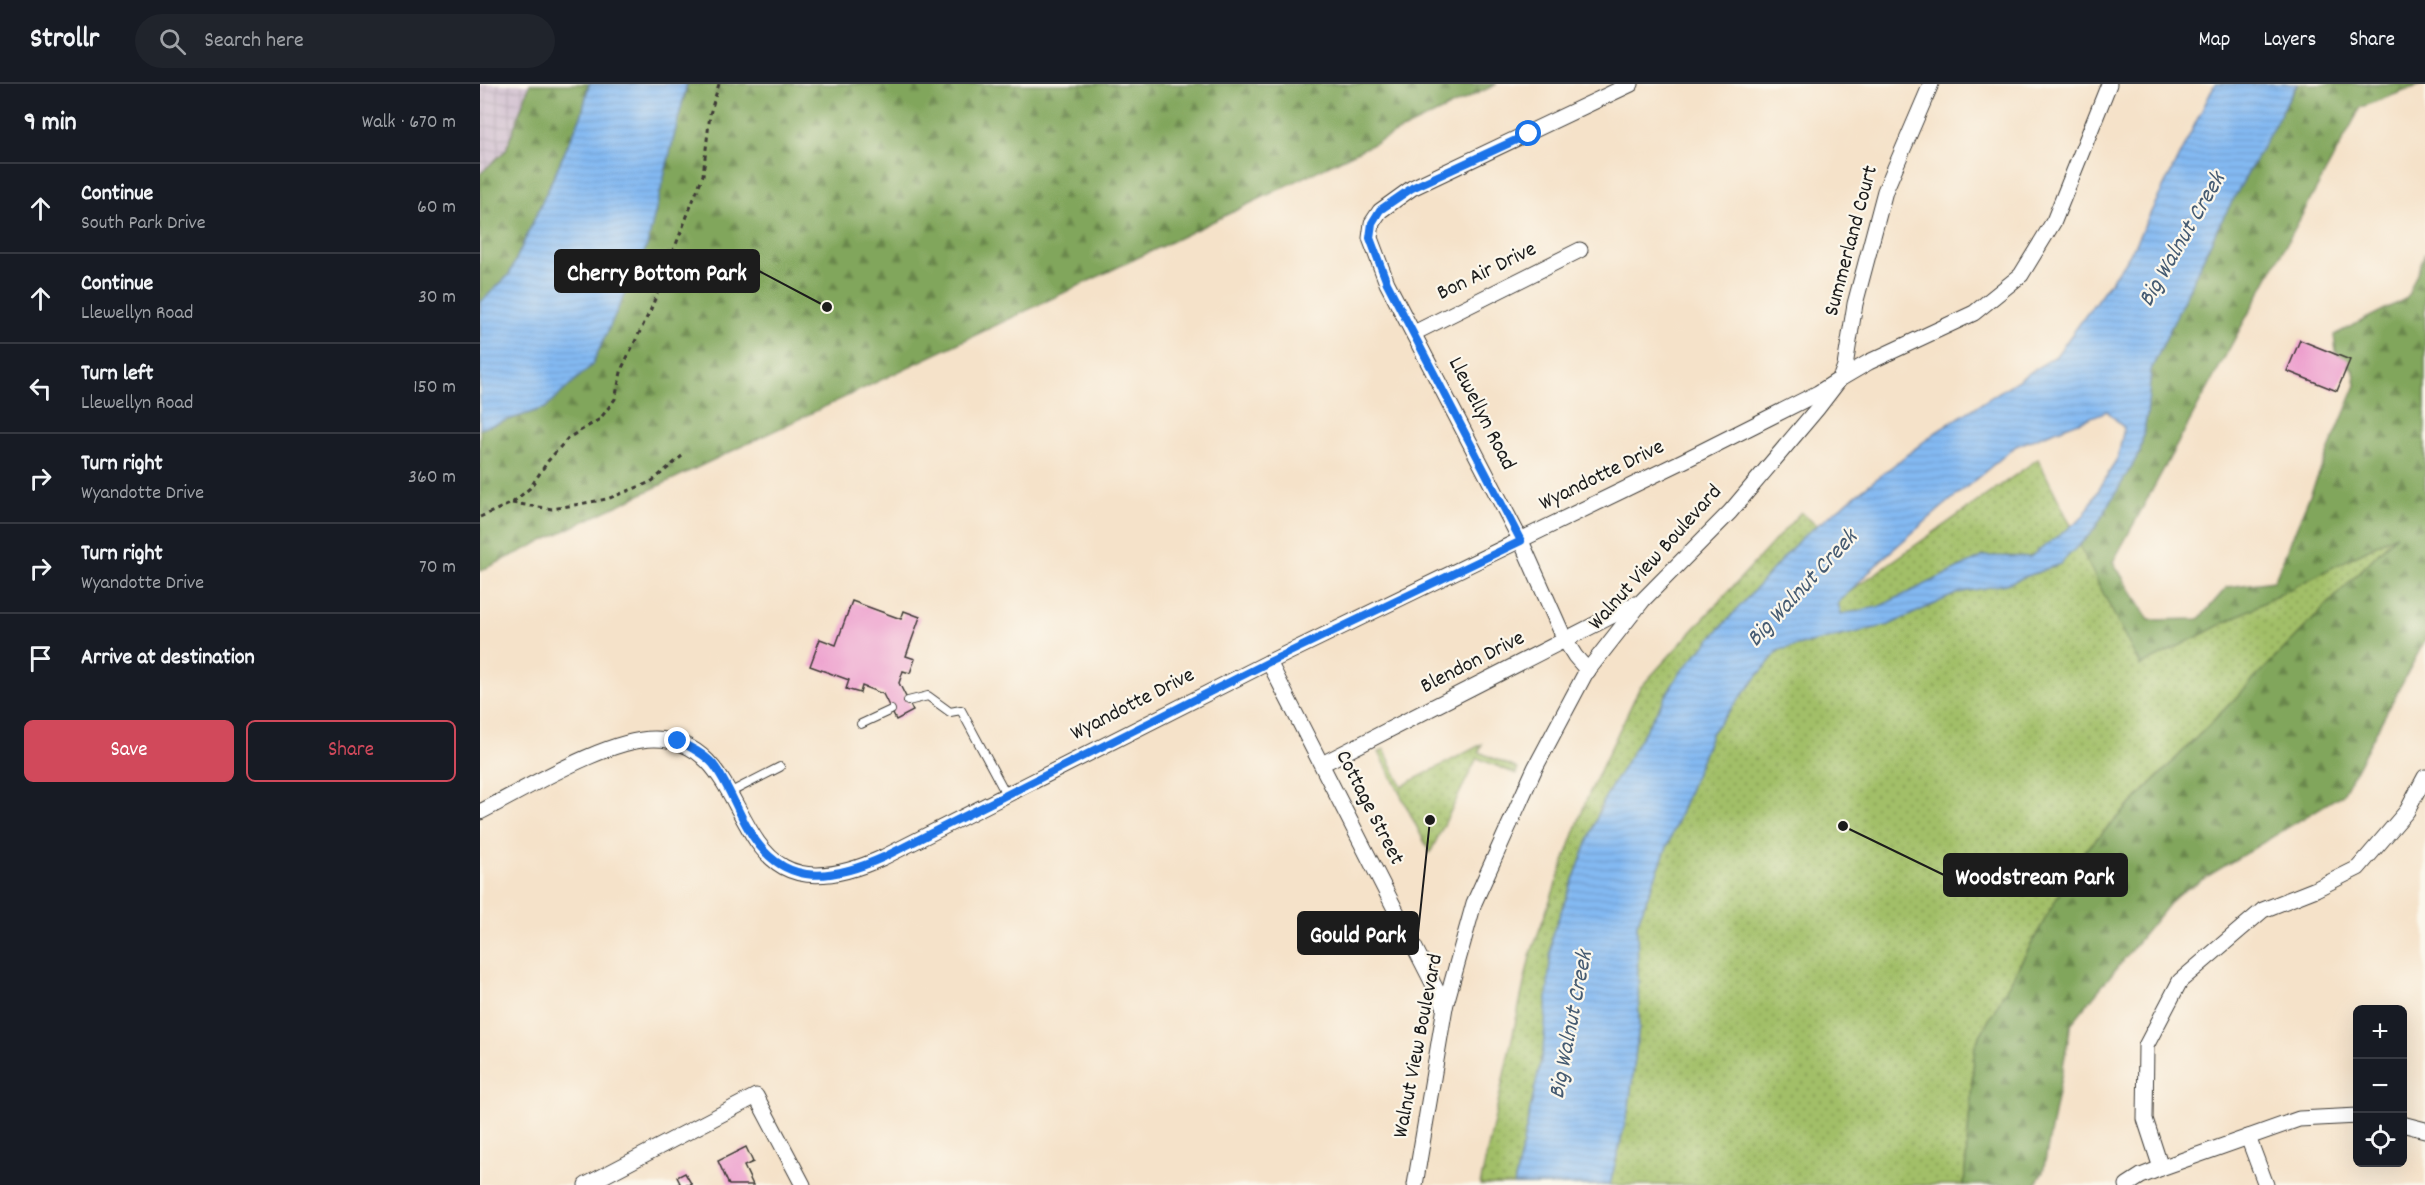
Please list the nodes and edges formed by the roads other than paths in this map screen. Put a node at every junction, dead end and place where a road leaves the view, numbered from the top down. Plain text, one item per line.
1 (1631, 84) edge
2 (1931, 84) edge
3 (2109, 84) edge
4 (1580, 250) dead end
5 (1414, 333) junction
6 (1840, 379) junction
7 (1521, 541) junction
8 (1643, 600) junction
9 (1565, 640) junction
10 (1269, 662) junction
11 (1587, 671) junction
12 (908, 701) dead end
13 (891, 710) dead end
14 (861, 724) dead end
15 (1322, 764) junction
16 (780, 767) dead end
17 (2425, 777) edge
18 (729, 793) junction
19 (1006, 794) junction
20 (480, 812) edge
21 (1445, 1007) junction
22 (2353, 1116) edge
23 (2407, 1125) edge
24 (2425, 1130) edge
25 (2248, 1137) junction
26 (2161, 1168) junction
27 (586, 1185) edge
28 (803, 1185) edge
29 (1415, 1185) edge
30 (2127, 1185) edge
31 (2266, 1185) edge

1 - 5 street, Llewellyn Road
2 - 6 street, Summerland Court
3 - 6 street, Walnut View Boulevard
4 - 5 street, Bon Air Drive
5 - 7 street, Llewellyn Road
6 - 7 street, Wyandotte Drive
6 - 8 street, Walnut View Boulevard
7 - 9 street, Llewellyn Road
7 - 10 street, Wyandotte Drive
8 - 9 street, Blendon Drive
8 - 11 street, Walnut View Boulevard
9 - 11 street, Llewellyn Road
9 - 15 street, Blendon Drive
10 - 15 street, Cottage Street
10 - 19 street, Wyandotte Drive
11 - 21 street, Walnut View Boulevard
12 - 19 lane
13 - 14 lane
15 - 21 street, Cottage Street
16 - 18 lane
17 - 26 street
18 - 19 street, Wyandotte Drive
18 - 20 street, Wyandotte Drive
21 - 29 street, Walnut View Boulevard
22 - 25 street
23 - 24 street
25 - 26 street
25 - 31 street
26 - 30 street
27 - 28 street

